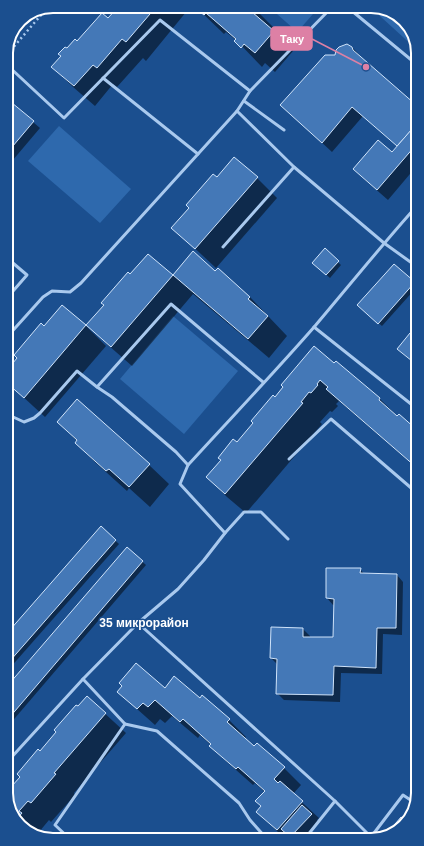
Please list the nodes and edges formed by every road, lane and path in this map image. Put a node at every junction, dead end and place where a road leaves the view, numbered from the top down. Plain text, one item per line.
1 (326, 13) edge
2 (355, 13) edge
3 (41, 15) edge
4 (13, 47) edge
5 (411, 59) edge
6 (13, 71) edge
7 (103, 78) junction
8 (250, 91) junction
9 (244, 101) junction
10 (237, 111) junction
11 (284, 130) dead end
12 (198, 154) junction
13 (294, 167) junction
14 (411, 213) edge
15 (384, 243) junction
16 (223, 247) dead end
17 (411, 262) edge
18 (13, 263) edge
19 (13, 291) edge
20 (314, 327) junction
21 (13, 330) edge
22 (263, 382) junction
23 (97, 387) junction
24 (411, 404) edge
25 (13, 417) edge
26 (289, 459) dead end
27 (188, 465) junction
28 (411, 488) edge
29 (225, 533) junction
30 (288, 539) dead end
31 (138, 623) junction
32 (83, 679) junction
33 (125, 724) junction
34 (13, 756) edge
35 (411, 800) edge
36 (335, 801) junction
37 (64, 833) edge
38 (262, 833) edge
39 (309, 833) edge
40 (367, 833) edge
41 (374, 833) edge

1 - 8 lane
2 - 5 lane
3 - 4 path
6 - 7 lane
7 - 8 lane
7 - 12 lane
8 - 9 lane
9 - 10 lane
9 - 11 lane
10 - 12 lane
10 - 13 lane
12 - 21 lane
13 - 15 lane
13 - 16 lane
14 - 15 lane
15 - 17 lane
15 - 20 lane
18 - 19 lane
20 - 22 lane
20 - 24 lane
22 - 23 lane
22 - 27 lane
23 - 25 lane
23 - 27 lane
26 - 28 lane
27 - 29 lane
29 - 30 lane
29 - 31 lane
31 - 32 lane
31 - 36 lane
32 - 33 lane
32 - 34 lane
33 - 37 lane
33 - 38 lane
35 - 41 lane
36 - 39 lane
36 - 40 lane

